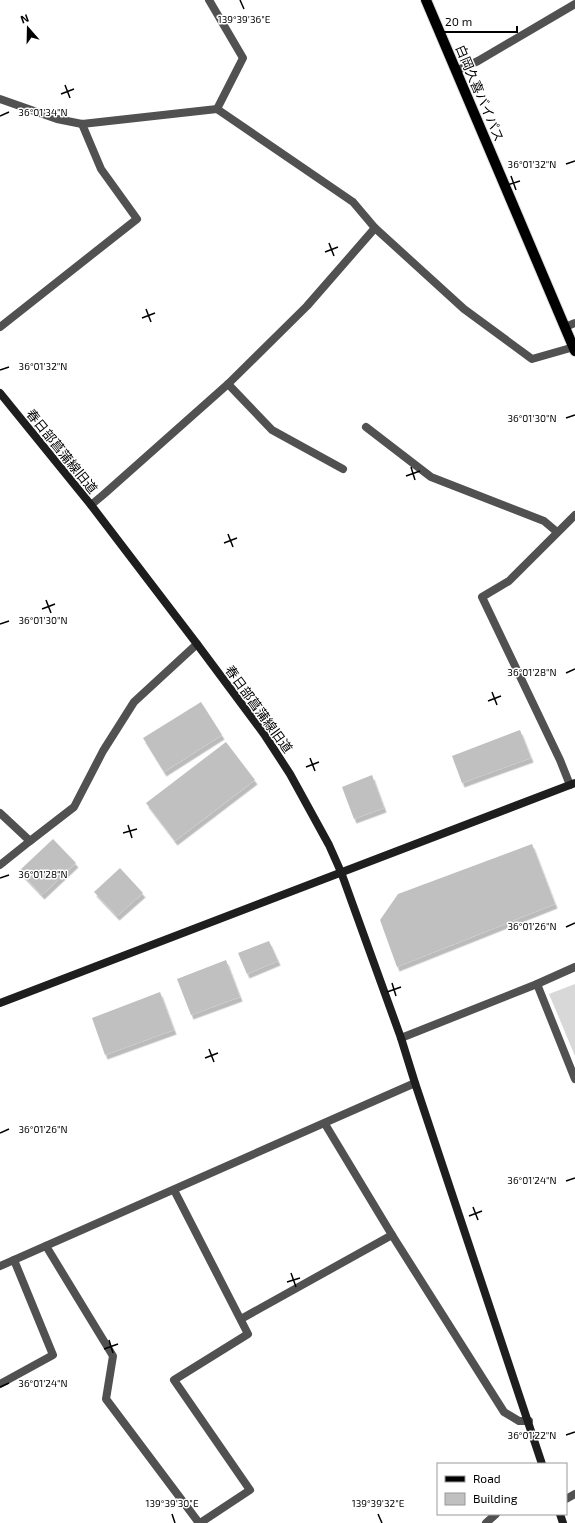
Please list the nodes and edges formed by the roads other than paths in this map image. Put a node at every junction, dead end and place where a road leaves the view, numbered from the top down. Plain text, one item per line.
1 (209, 0) edge
2 (426, 0) edge
3 (575, 4) edge
4 (456, 71) junction
5 (0, 99) edge
6 (217, 110) junction
7 (82, 124) junction
8 (375, 228) junction
9 (575, 323) edge
10 (0, 327) edge
11 (565, 327) junction
12 (574, 349) edge
13 (228, 384) junction
14 (0, 393) edge
15 (366, 428) dead end
16 (343, 469) dead end
17 (91, 505) junction
18 (575, 515) edge
19 (557, 532) junction
20 (197, 644) junction
21 (573, 784) edge
22 (0, 813) edge
23 (30, 841) junction
24 (0, 864) edge
25 (341, 872) junction
26 (575, 967) edge
27 (537, 984) junction
28 (0, 1003) edge
29 (401, 1038) junction
30 (575, 1078) edge
31 (415, 1083) junction
32 (325, 1124) junction
33 (174, 1190) junction
34 (392, 1235) junction
35 (46, 1246) junction
36 (14, 1260) junction
37 (0, 1266) edge
38 (241, 1319) junction
39 (0, 1384) edge
40 (529, 1421) junction
41 (542, 1463) edge
42 (495, 1515) edge
43 (200, 1523) edge
44 (486, 1523) edge

1 - 6 street
2 - 4 main road, 白岡久喜バイパス
3 - 4 street
4 - 11 main road, 白岡久喜バイパス
5 - 7 street
6 - 7 street
6 - 8 street
7 - 10 street
8 - 12 street
8 - 13 street
9 - 11 street
11 - 12 main road, 白岡久喜バイパス
13 - 16 street
13 - 17 street
14 - 17 street, 春日部菖蒲線旧道
15 - 19 street
17 - 20 street, 春日部菖蒲線旧道
18 - 19 street
19 - 21 street
20 - 23 street
20 - 25 street, 春日部菖蒲線旧道
21 - 25 street
22 - 23 street
23 - 24 street
25 - 28 street
25 - 29 street, 春日部菖蒲線旧道
26 - 27 street
27 - 29 street
27 - 30 street
29 - 31 street, 春日部菖蒲線旧道
31 - 32 street
31 - 40 street, 春日部菖蒲線旧道
32 - 33 street
32 - 34 street
33 - 35 street
33 - 38 street
34 - 38 street
34 - 40 street
35 - 36 street
35 - 43 street
36 - 37 street
36 - 39 street
38 - 43 street
40 - 41 street, 春日部菖蒲線旧道
42 - 44 street

